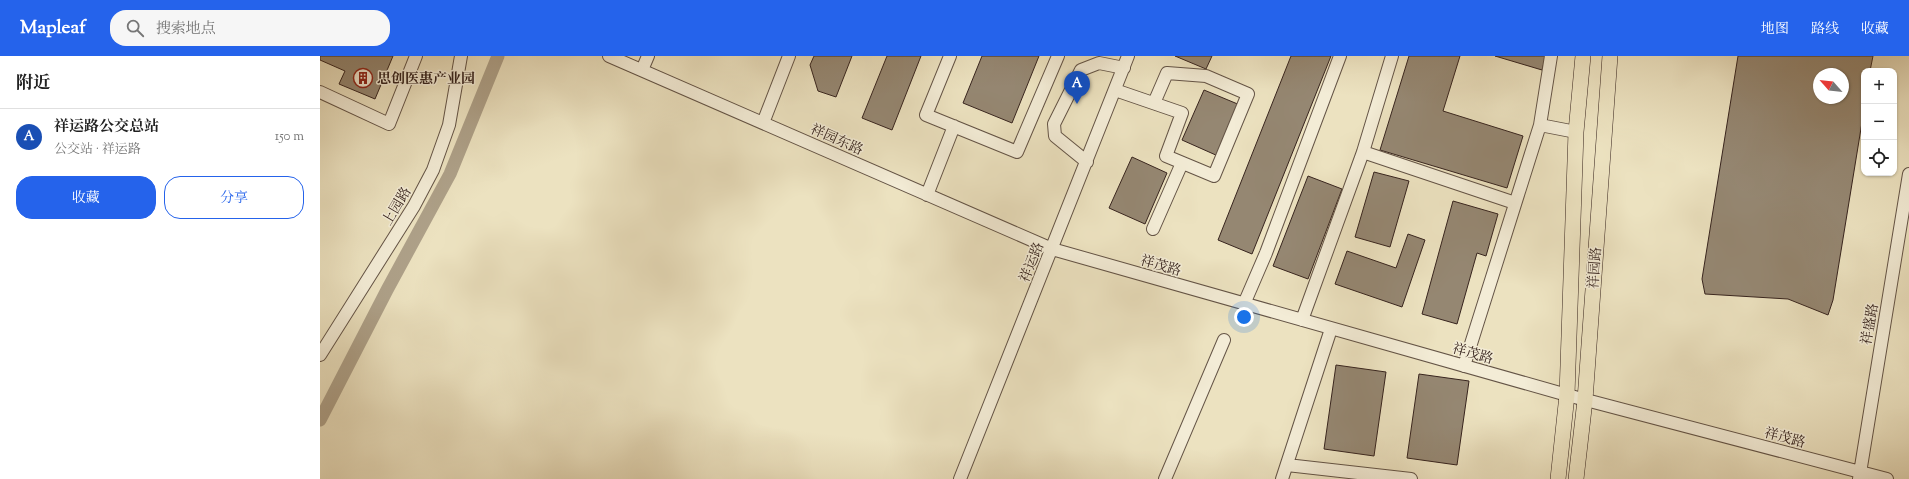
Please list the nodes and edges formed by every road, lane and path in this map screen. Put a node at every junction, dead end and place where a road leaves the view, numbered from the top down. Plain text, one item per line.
1 (416, 56) edge
2 (462, 56) edge
3 (609, 56) edge
4 (648, 56) edge
5 (789, 56) edge
6 (950, 56) edge
7 (1058, 56) edge
8 (1128, 56) edge
9 (1340, 56) edge
10 (1392, 56) edge
11 (1551, 56) edge
12 (1582, 56) edge
13 (1610, 56) edge
14 (1124, 68) junction
15 (642, 70) junction
16 (1115, 90) junction
17 (320, 92) edge
18 (1154, 103) junction
19 (763, 123) junction
20 (1540, 125) junction
21 (954, 126) junction
22 (1576, 132) junction
23 (1363, 152) junction
24 (1087, 162) junction
25 (1182, 163) junction
26 (1909, 174) edge
27 (927, 195) junction
28 (1515, 203) junction
29 (1153, 229) dead end
30 (1052, 249) junction
31 (1244, 304) junction
32 (1302, 320) junction
33 (1331, 329) junction
34 (1224, 340) dead end
35 (320, 355) edge
36 (1464, 366) junction
37 (1567, 396) junction
38 (1585, 400) junction
39 (1287, 465) junction
40 (1859, 476) edge
41 (1882, 478) edge
42 (960, 479) edge
43 (1165, 479) edge
44 (1282, 479) edge
45 (1411, 479) edge
46 (1558, 479) edge
47 (1576, 479) edge

1 - 17 street
2 - 35 street, 上园路
3 - 15 street, 祥园东路
4 - 15 street
5 - 19 street
6 - 21 street
7 - 21 street
8 - 14 street, 祥运路
9 - 31 street
10 - 23 street
11 - 20 street
12 - 22 main road, 祥园路
13 - 38 main road, 祥园路
14 - 16 street, 祥运路
14 - 24 street
15 - 19 street, 祥园东路
16 - 18 street
16 - 24 street, 祥运路
18 - 25 street
18 - 25 street
19 - 27 street, 祥园东路
20 - 22 street
20 - 28 street
21 - 27 street
22 - 37 main road, 祥园路
23 - 28 street
23 - 32 street
24 - 30 street, 祥运路
25 - 29 street
26 - 40 street, 祥盛路
27 - 30 street, 祥园东路
28 - 36 street
30 - 31 street, 祥茂路
30 - 42 street, 祥运路
31 - 32 street, 祥茂路
32 - 33 street, 祥茂路
33 - 36 street, 祥茂路
33 - 39 street
34 - 43 street
36 - 37 street, 祥茂路
37 - 38 street, 祥茂路
37 - 46 main road, 祥园路
38 - 40 street, 祥茂路
38 - 47 main road, 祥园路
39 - 44 street
39 - 45 street
40 - 41 street, 祥茂路

